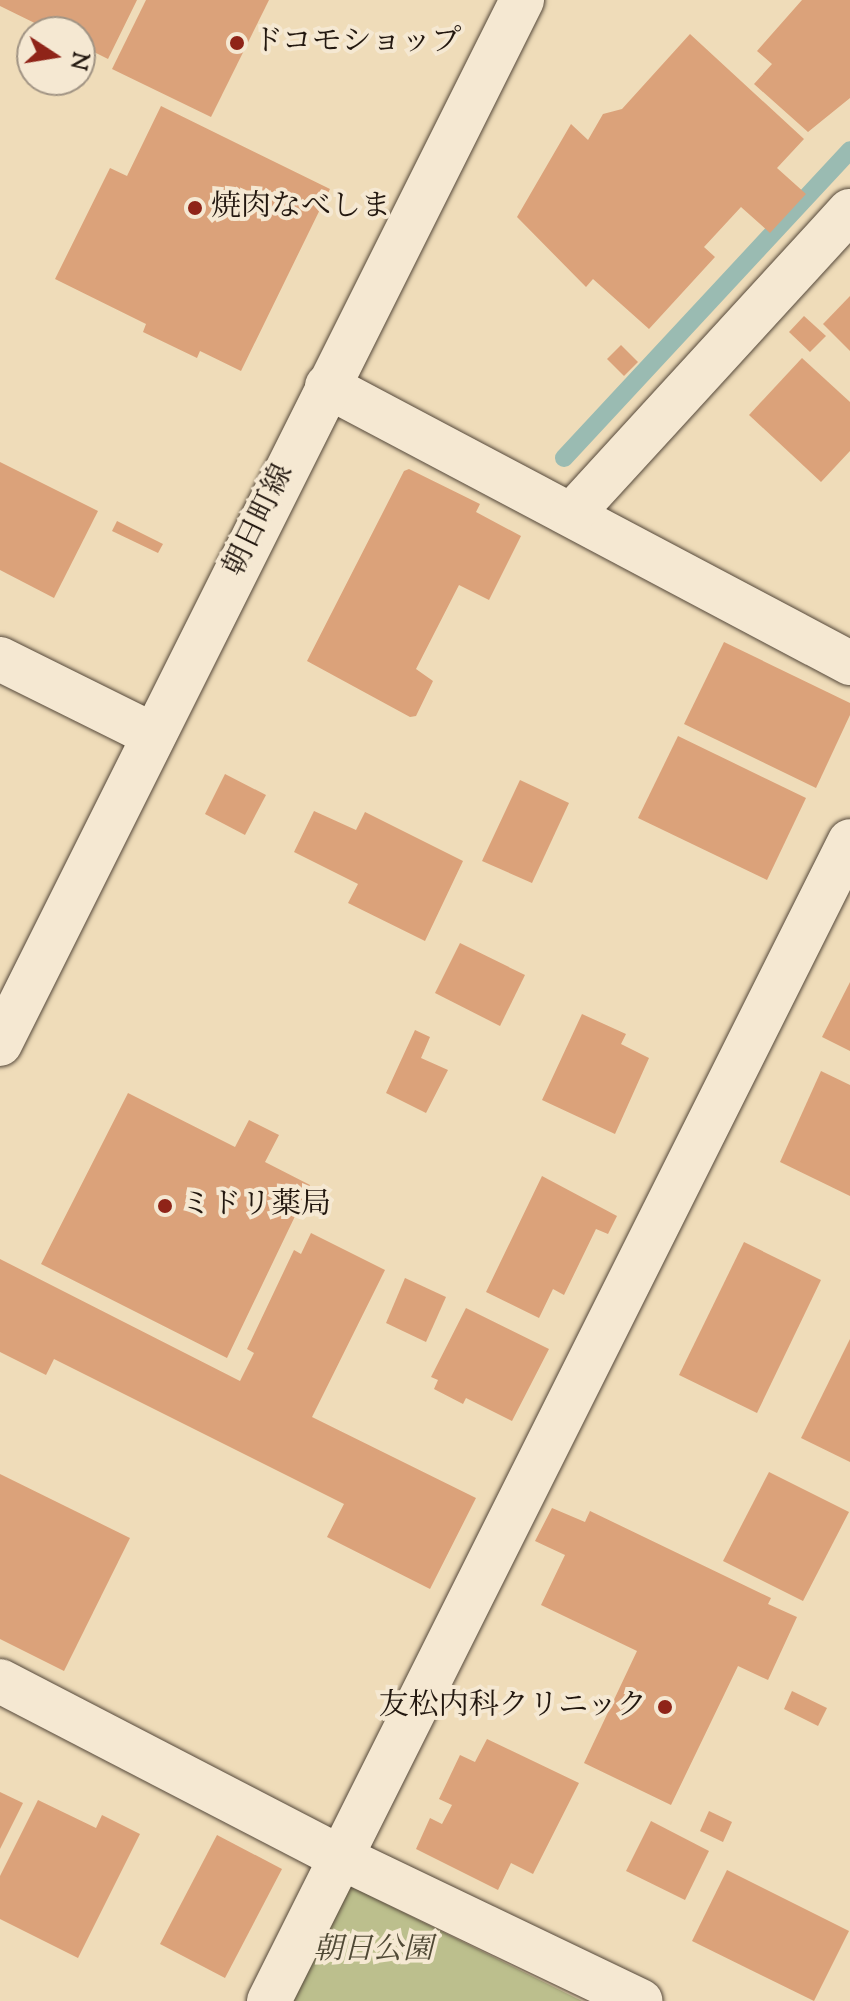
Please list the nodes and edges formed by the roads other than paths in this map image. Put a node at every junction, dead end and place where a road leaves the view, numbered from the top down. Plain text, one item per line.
1 (522, 0) edge
2 (850, 211) edge
3 (327, 386) junction
4 (572, 514) junction
5 (0, 659) edge
6 (850, 663) edge
7 (153, 735) junction
8 (850, 841) edge
9 (0, 1044) edge
10 (0, 1681) edge
11 (342, 1858) junction
12 (269, 2001) edge
13 (641, 2001) edge

1 - 3 street, 朝日町線
2 - 4 street
3 - 4 street
3 - 7 street, 朝日町線
4 - 6 street
5 - 7 street
7 - 9 street, 朝日町線
8 - 11 street
10 - 11 street
11 - 12 street
11 - 13 street

